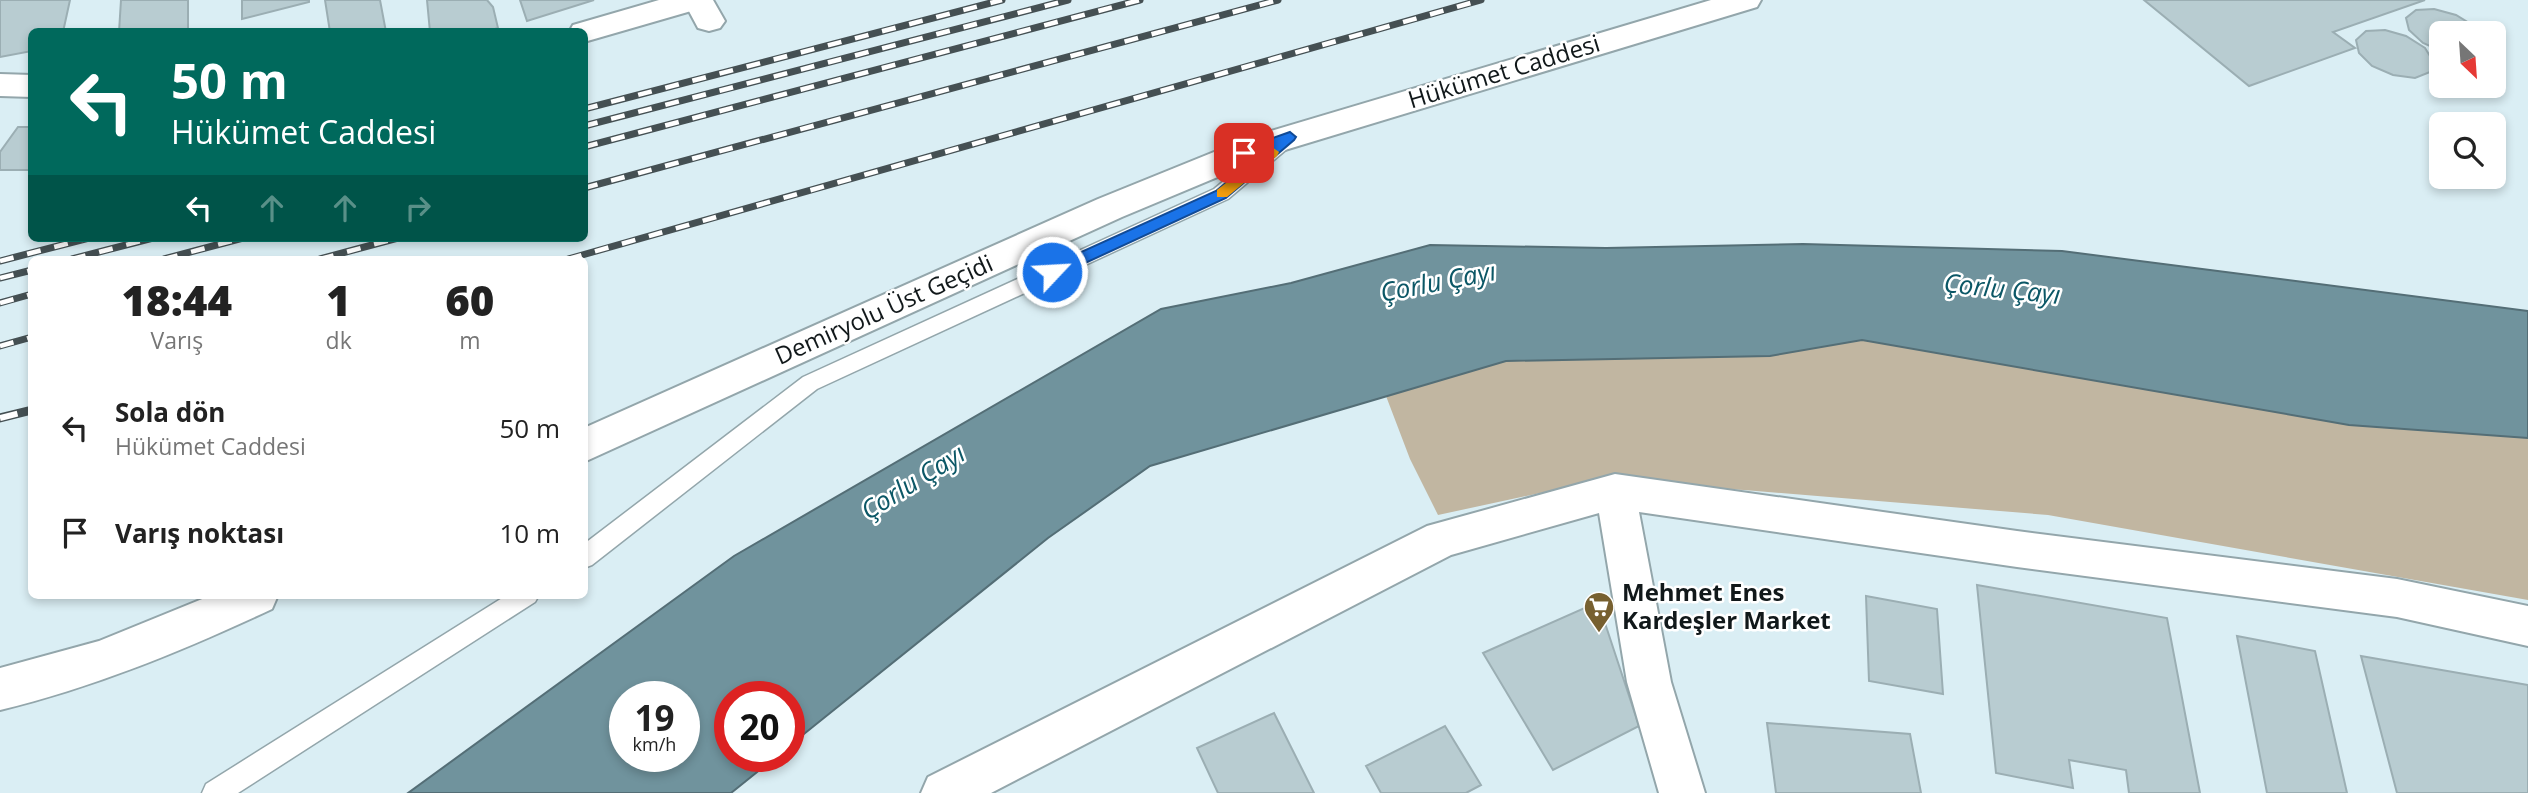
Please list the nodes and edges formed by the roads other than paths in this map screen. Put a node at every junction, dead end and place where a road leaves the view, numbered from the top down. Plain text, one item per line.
1 (1746, 0) edge
2 (700, 7) edge
3 (588, 31) edge
4 (0, 85) edge
5 (28, 86) edge
6 (1276, 141) junction
7 (588, 444) edge
8 (1615, 491) junction
9 (588, 555) edge
10 (248, 599) edge
11 (521, 599) edge
12 (2528, 626) edge
13 (0, 689) edge
14 (215, 793) edge
15 (944, 793) edge
16 (1682, 793) edge

1 - 6 street, Hükümet Caddesi
2 - 3 street
4 - 5 street
6 - 7 street, Demiryolu Üst Geçidi
6 - 9 lane
8 - 12 street
8 - 15 street
8 - 16 street
10 - 13 street
11 - 14 lane

